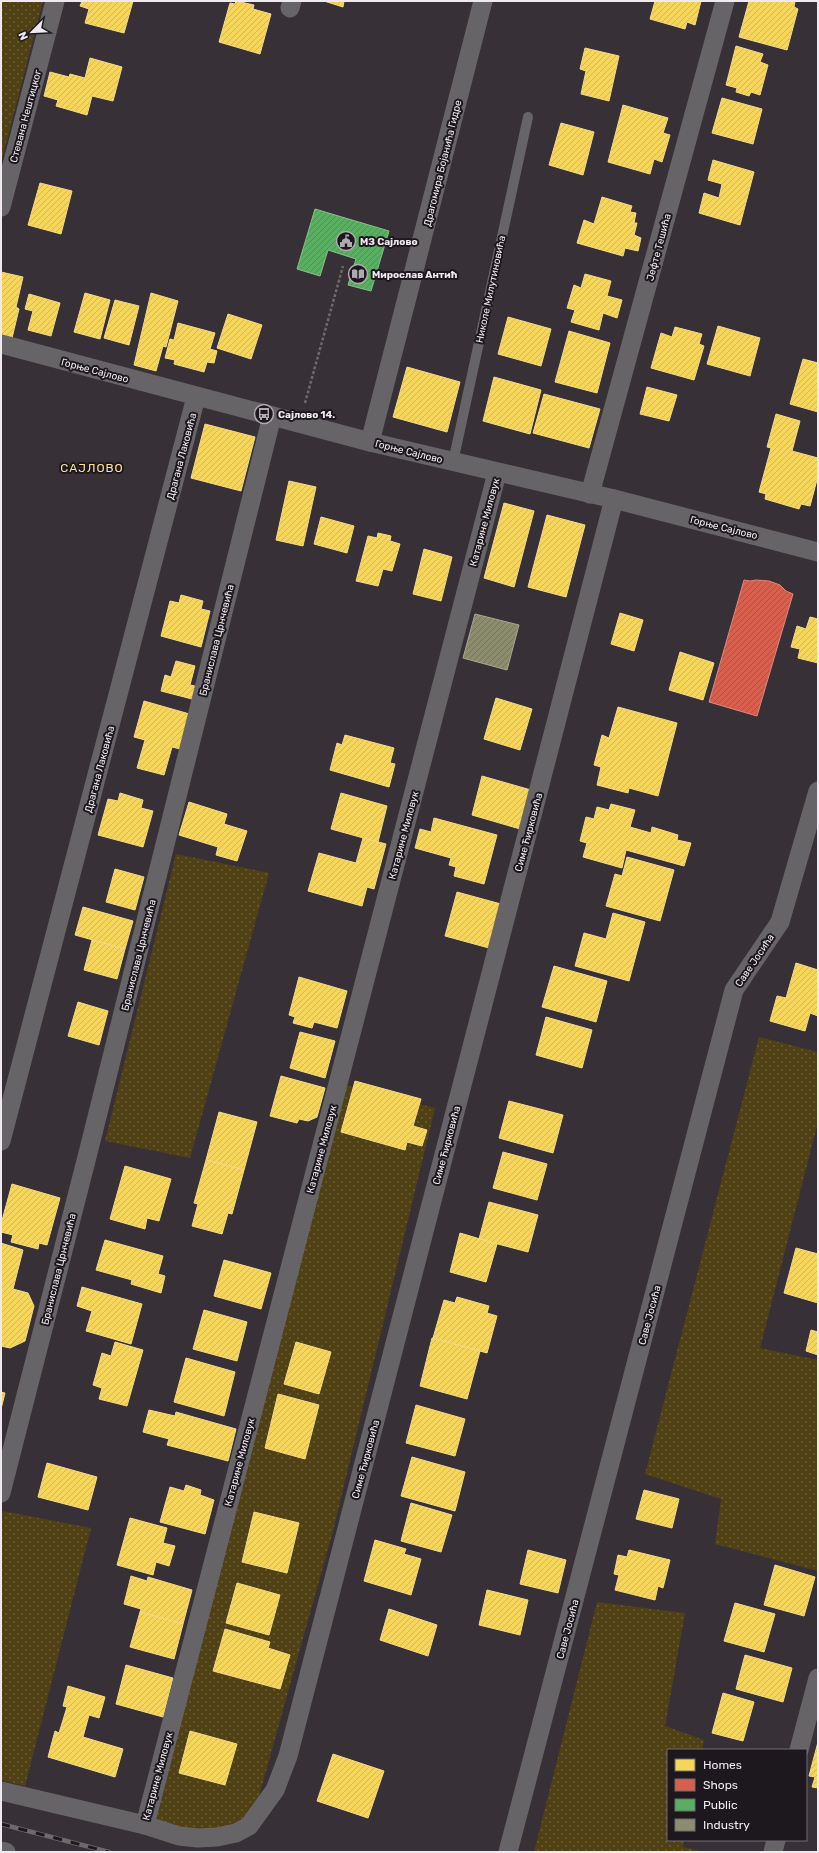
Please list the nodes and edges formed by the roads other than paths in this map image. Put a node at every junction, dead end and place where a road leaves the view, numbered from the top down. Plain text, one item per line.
1 (56, 1) edge
2 (484, 1) edge
3 (725, 1) edge
4 (528, 117) dead end
5 (1, 207) edge
6 (1, 344) edge
7 (196, 397) junction
8 (272, 416) junction
9 (370, 442) junction
10 (453, 462) junction
11 (497, 473) junction
12 (590, 494) junction
13 (614, 499) junction
14 (818, 552) edge
15 (818, 791) edge
16 (1, 1141) edge
17 (1, 1493) edge
18 (818, 1678) edge
19 (799, 1749) edge
20 (1, 1791) edge
21 (145, 1825) junction
22 (776, 1841) edge
23 (1, 1850) edge
24 (6, 1852) edge
25 (508, 1852) edge
26 (773, 1852) edge

1 - 5 street, Стевана Нештицког
2 - 9 street, Драгомира Бојанића Гидре
3 - 12 street, Јефте Тешића
4 - 10 lane, Николе Милутиновића
6 - 7 street, Горње Сајлово
7 - 8 street, Горње Сајлово
7 - 16 street, Драгана Лаковића
8 - 9 street, Горње Сајлово
8 - 17 street, Бранислава Црнчевића
9 - 10 street, Горње Сајлово
10 - 11 street, Горње Сајлово
11 - 12 street, Горње Сајлово
11 - 21 street, Катарине Миловук
12 - 13 street, Горње Сајлово
13 - 14 street, Горње Сајлово
13 - 21 street, Симе Ћирковића
15 - 25 street, Саве Јосића
18 - 19 street
20 - 21 street, Симе Ћирковића
22 - 26 street
23 - 24 street

